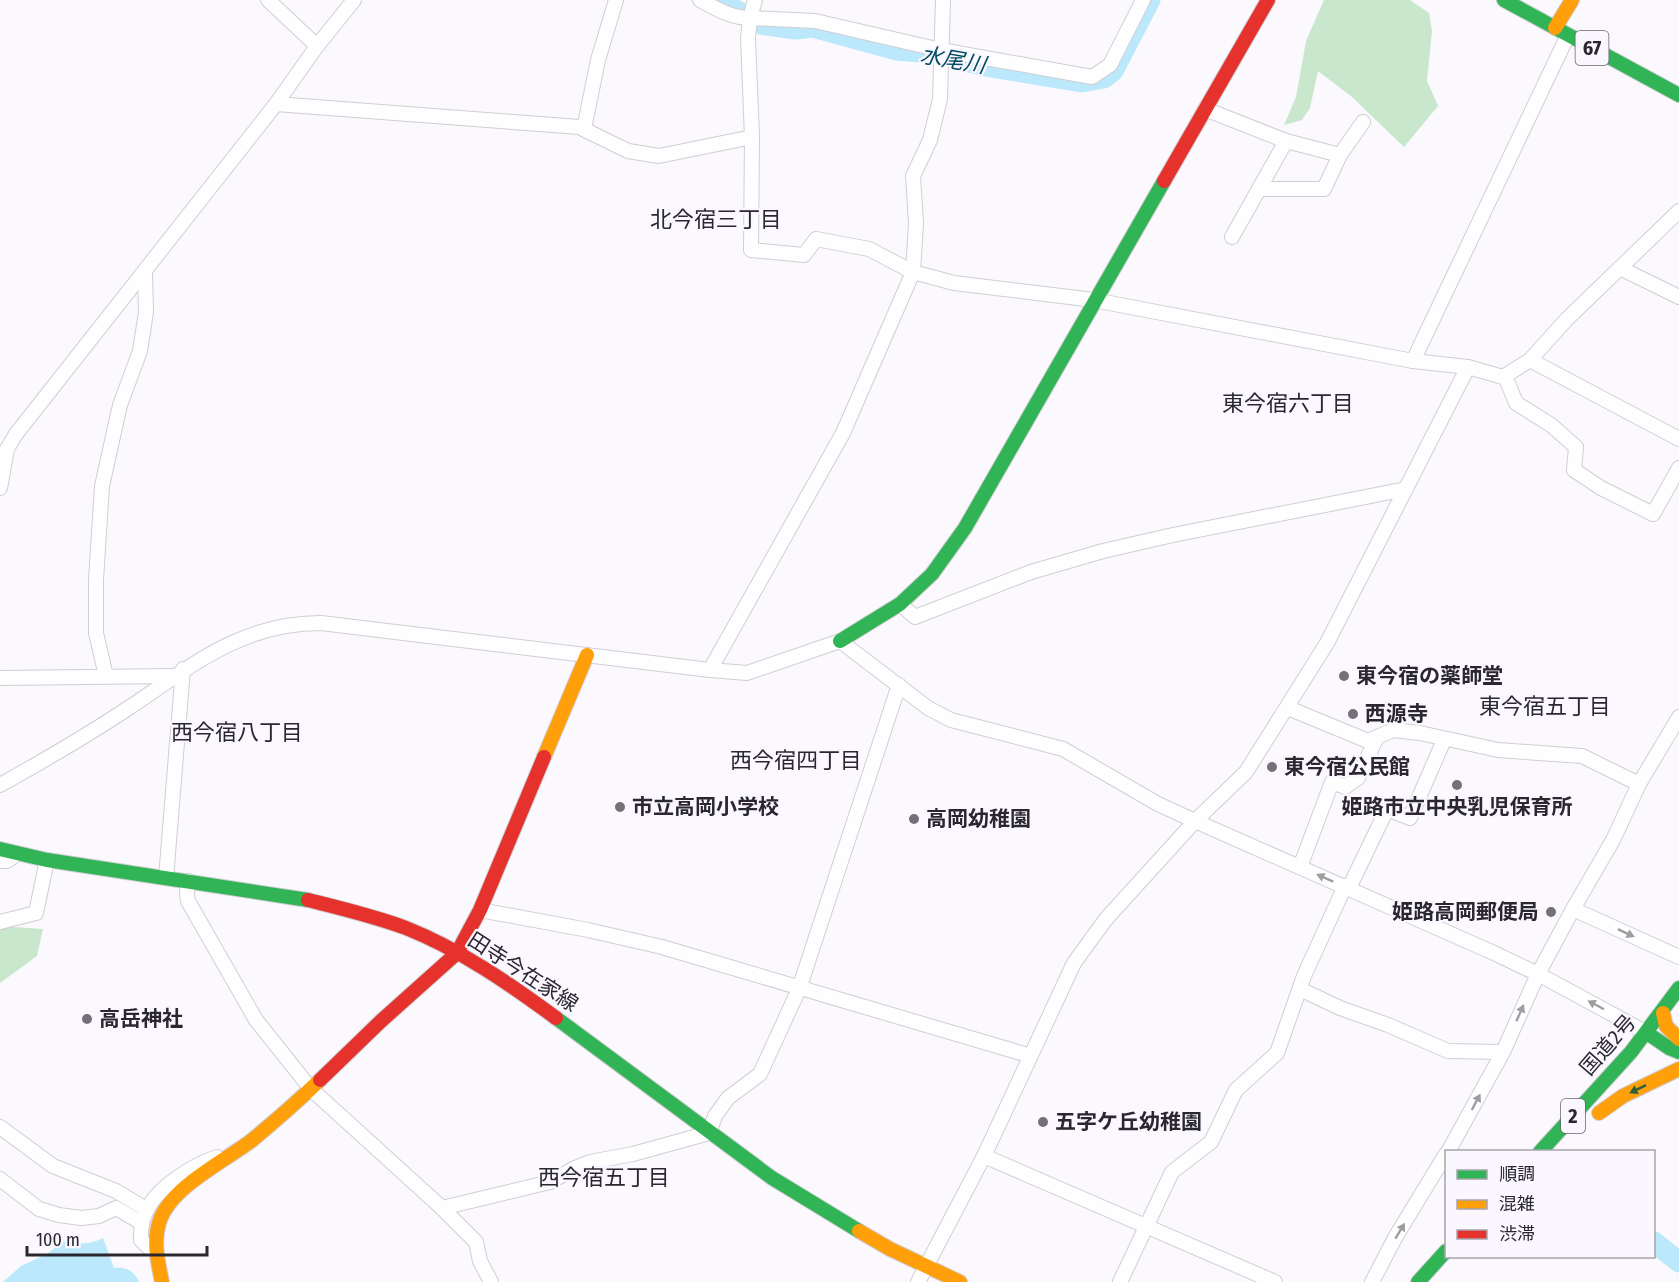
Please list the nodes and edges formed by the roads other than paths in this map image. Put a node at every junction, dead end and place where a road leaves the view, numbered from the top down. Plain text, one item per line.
1 (268, 0) edge
2 (354, 0) edge
3 (616, 0) edge
4 (700, 0) edge
5 (755, 0) edge
6 (943, 0) edge
7 (1143, 0) edge
8 (1268, 0) edge
9 (1504, 0) edge
10 (1572, 0) edge
11 (750, 18) junction
12 (1555, 28) junction
13 (1568, 35) junction
14 (317, 46) junction
15 (941, 56) junction
16 (1679, 95) edge
17 (276, 104) junction
18 (1205, 109) junction
19 (1363, 122) dead end
20 (584, 129) junction
21 (752, 137) junction
22 (1286, 141) junction
23 (1340, 155) junction
24 (1259, 189) junction
25 (1679, 211) edge
26 (1232, 237) dead end
27 (1620, 268) junction
28 (145, 272) junction
29 (913, 272) junction
30 (1679, 297) edge
31 (1094, 300) junction
32 (1530, 360) junction
33 (1413, 361) junction
34 (1468, 367) junction
35 (1505, 376) junction
36 (1679, 439) edge
37 (4, 446) edge
38 (1679, 468) edge
39 (0, 488) edge
40 (1406, 489) junction
41 (900, 604) junction
42 (840, 641) junction
43 (587, 655) junction
44 (710, 670) junction
45 (178, 673) junction
46 (106, 676) junction
47 (0, 678) edge
48 (899, 685) junction
49 (1288, 708) junction
50 (1677, 726) edge
51 (1377, 737) junction
52 (1444, 740) junction
53 (1639, 784) junction
54 (0, 785) edge
55 (1195, 821) junction
56 (0, 849) edge
57 (17, 854) junction
58 (47, 860) junction
59 (0, 861) edge
60 (1300, 867) junction
61 (166, 878) junction
62 (188, 882) junction
63 (1347, 887) junction
64 (1573, 909) junction
65 (480, 910) junction
66 (0, 922) edge
67 (457, 953) junction
68 (1679, 957) edge
69 (1538, 974) junction
70 (1679, 988) edge
71 (799, 989) junction
72 (1300, 989) junction
73 (1663, 1013) junction
74 (1647, 1033) junction
75 (1679, 1039) edge
76 (1503, 1052) junction
77 (1679, 1052) edge
78 (1030, 1056) junction
79 (1679, 1069) edge
80 (311, 1089) junction
81 (1586, 1125) dead end
82 (0, 1127) edge
83 (710, 1133) junction
84 (1449, 1150) edge
85 (1542, 1150) edge
86 (230, 1155) junction
87 (984, 1156) junction
88 (1445, 1156) edge
89 (0, 1179) edge
90 (442, 1208) junction
91 (146, 1209) junction
92 (142, 1223) junction
93 (1147, 1227) junction
94 (156, 1250) junction
95 (1445, 1252) edge
96 (926, 1266) junction
97 (162, 1282) edge
98 (491, 1282) edge
99 (918, 1282) edge
100 (960, 1282) edge
101 (1120, 1282) edge
102 (1275, 1282) edge
103 (1372, 1282) edge
104 (1418, 1282) edge

1 - 14 street
2 - 14 street
3 - 20 street
4 - 11 street
5 - 11 street
6 - 15 street
7 - 15 street
8 - 18 main road
9 - 12 main road, 67
10 - 12 main road
11 - 15 street
11 - 21 street
12 - 13 main road, 67
13 - 16 main road, 67
13 - 33 street
14 - 17 street
15 - 29 street
17 - 20 street
17 - 28 street
18 - 22 street
18 - 31 main road
19 - 23 street
20 - 21 street
21 - 29 street
22 - 23 street
22 - 24 street
23 - 24 street
24 - 26 street
25 - 27 street
27 - 30 street
27 - 32 street
28 - 37 street
28 - 46 street
29 - 31 street
29 - 44 street
31 - 33 street
31 - 41 main road
32 - 35 street
32 - 36 street
33 - 34 street
34 - 35 street
34 - 40 street
35 - 38 street
37 - 39 street
40 - 41 street
40 - 49 street
41 - 42 main road
42 - 44 street
42 - 48 street
43 - 44 street
43 - 45 street
43 - 65 main road
45 - 46 street
45 - 54 street
45 - 61 street
46 - 47 street
48 - 55 street
48 - 71 street
49 - 51 street
49 - 55 street
50 - 53 street
51 - 52 street
51 - 60 street
52 - 53 street
52 - 63 street
53 - 64 street
55 - 60 street
55 - 78 street
56 - 57 main road, 田寺今在家線
57 - 58 main road, 田寺今在家線
57 - 59 street
58 - 61 main road, 田寺今在家線
58 - 66 street
63 -> 60 street
61 - 62 main road, 田寺今在家線
62 - 67 main road, 田寺今在家線
62 - 80 street
63 - 69 street
63 - 72 street
64 -> 68 street
64 - 69 street
65 - 67 main road
65 - 71 street
67 - 80 main road
67 - 83 main road, 田寺今在家線
74 -> 69 street
76 -> 69 street
70 - 73 main road, 国道2号 / 2
71 - 78 street
71 - 83 street
72 - 76 street
72 - 93 street
73 - 74 main road, 国道2号 / 2
73 - 75 main road
74 - 77 main road
74 - 85 main road, 国道2号 / 2
84 -> 76 street
78 - 87 street
79 -> 81 main road, 2
80 - 86 main road
80 - 90 street
82 - 91 street
83 - 90 street
83 - 96 main road, 田寺今在家線
86 - 91 street
86 - 94 main road
87 - 93 street
87 - 96 street
103 -> 88 street
89 - 92 street
90 - 98 street
91 - 92 street
92 - 94 street
93 - 101 street
93 - 102 street
94 - 97 main road
95 - 104 main road
96 - 99 street
96 - 100 main road, 田寺今在家線

